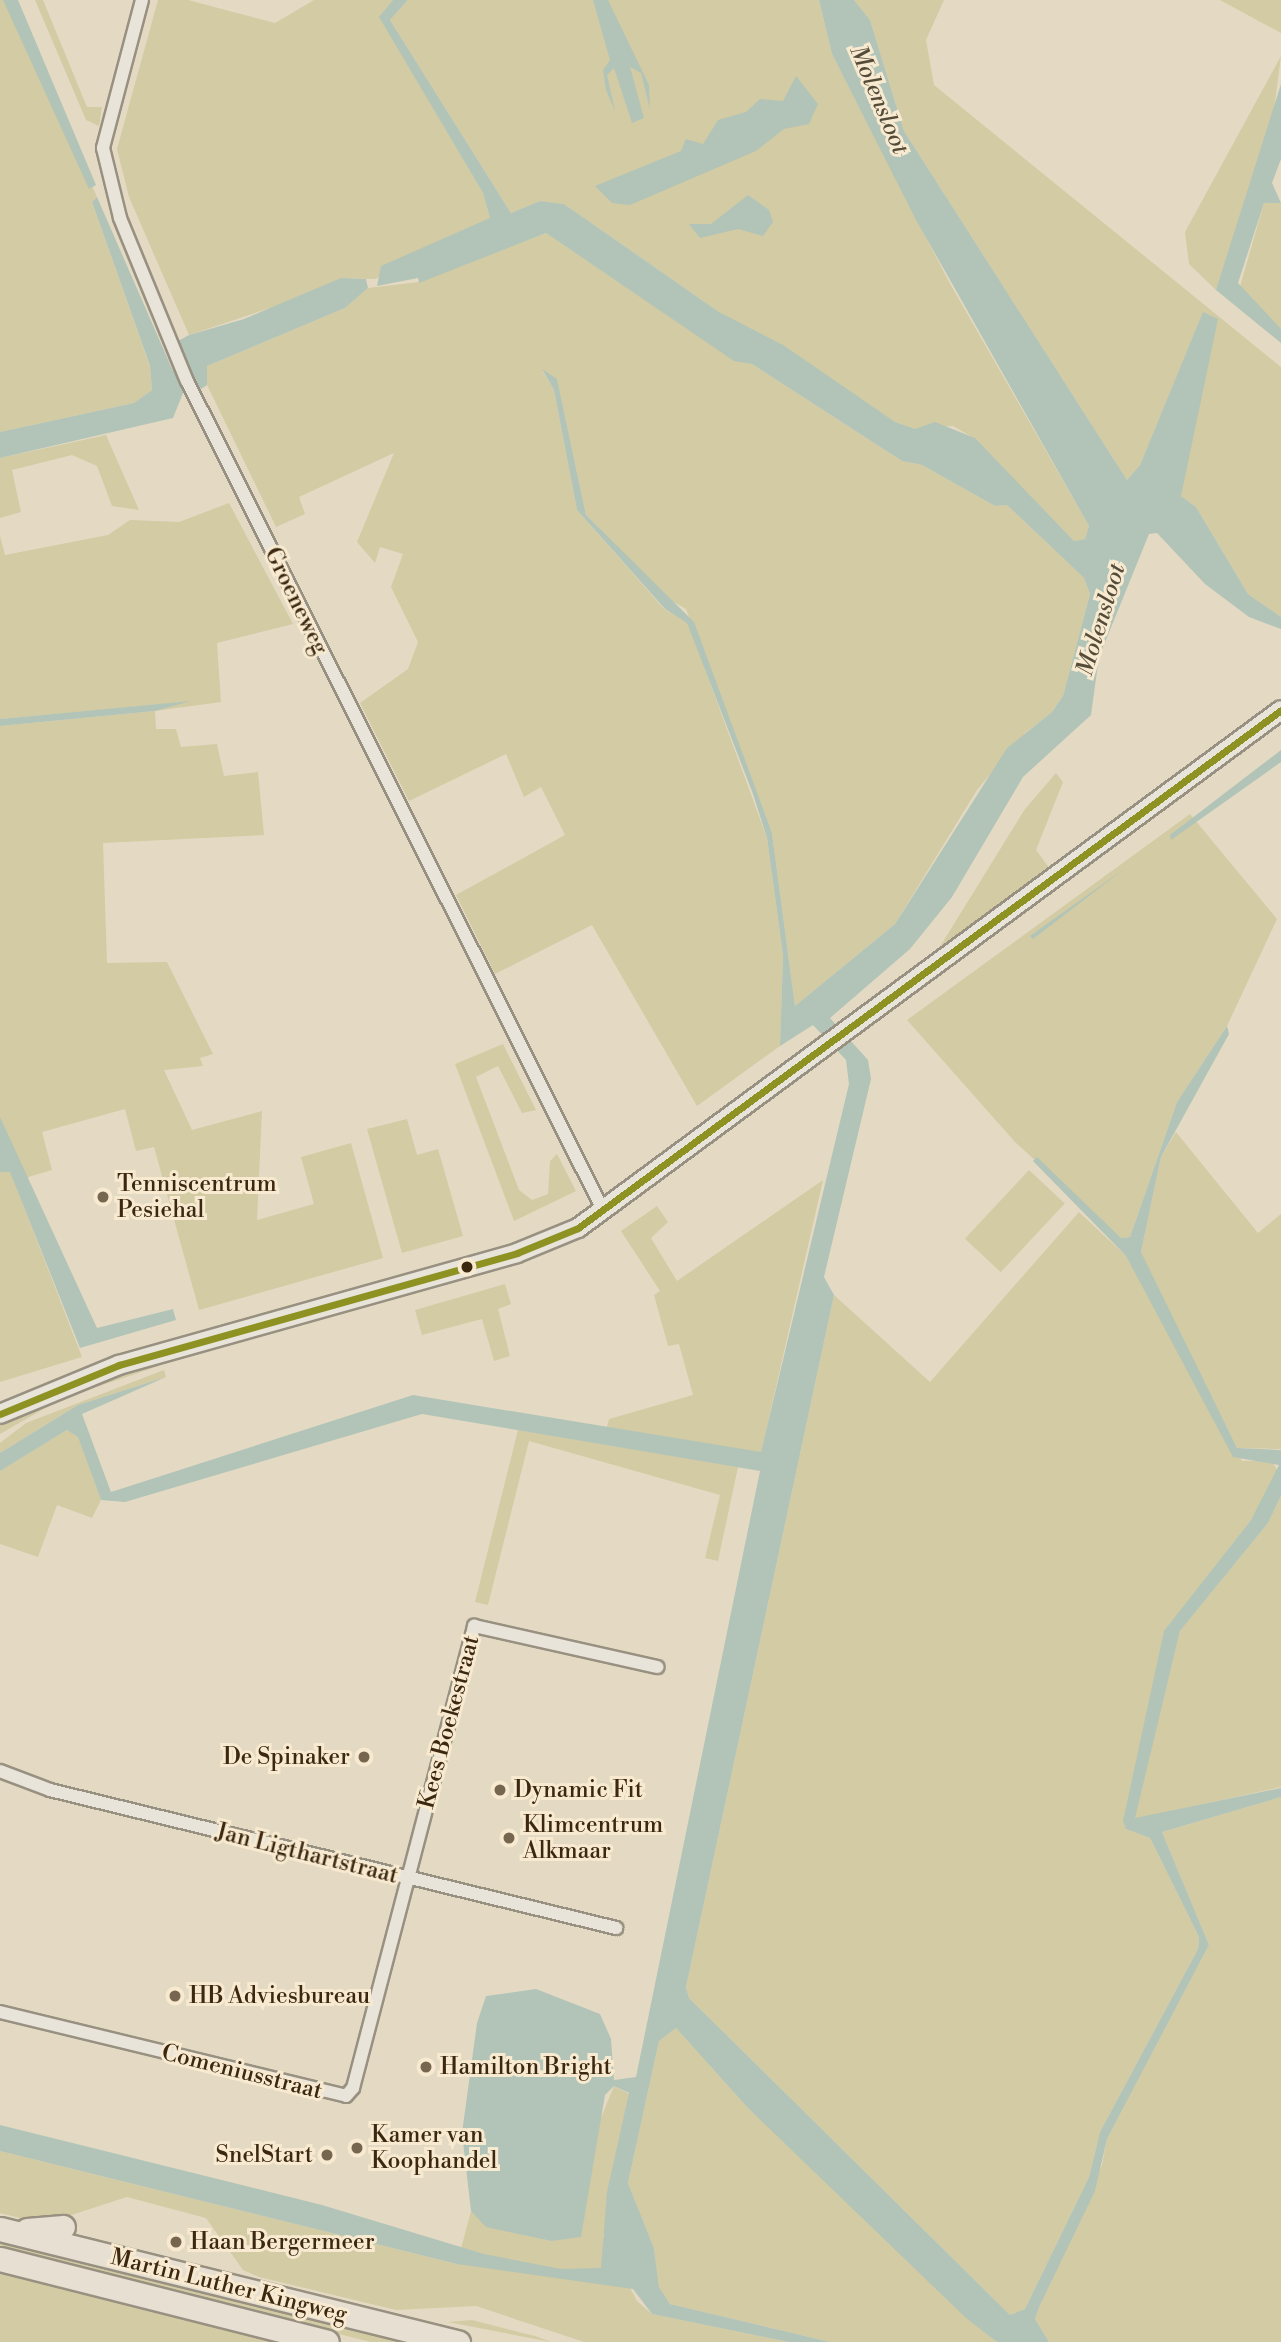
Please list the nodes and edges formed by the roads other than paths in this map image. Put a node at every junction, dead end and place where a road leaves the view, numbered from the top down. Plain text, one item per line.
1 (142, 0) edge
2 (1281, 710) edge
3 (604, 1212) junction
4 (0, 1414) edge
5 (657, 1667) dead end
6 (1, 1774) edge
7 (407, 1880) junction
8 (616, 1928) dead end
9 (0, 2012) edge
10 (63, 2227) dead end
11 (5, 2230) edge
12 (0, 2259) edge
13 (232, 2272) dead end
14 (279, 2299) junction
15 (327, 2342) edge
16 (458, 2342) edge

1 - 3 street, Groeneweg
2 - 3 main road
3 - 4 main road
5 - 7 street, Kees Boekestraat
6 - 7 street, Jan Ligthartstraat
7 - 8 street, Jan Ligthartstraat
7 - 9 street, Comeniusstraat
10 - 11 highway
11 - 14 highway, Martin Luther Kingweg
12 - 15 highway, Martin Luther Kingweg
13 - 14 highway
14 - 16 highway, Martin Luther Kingweg

